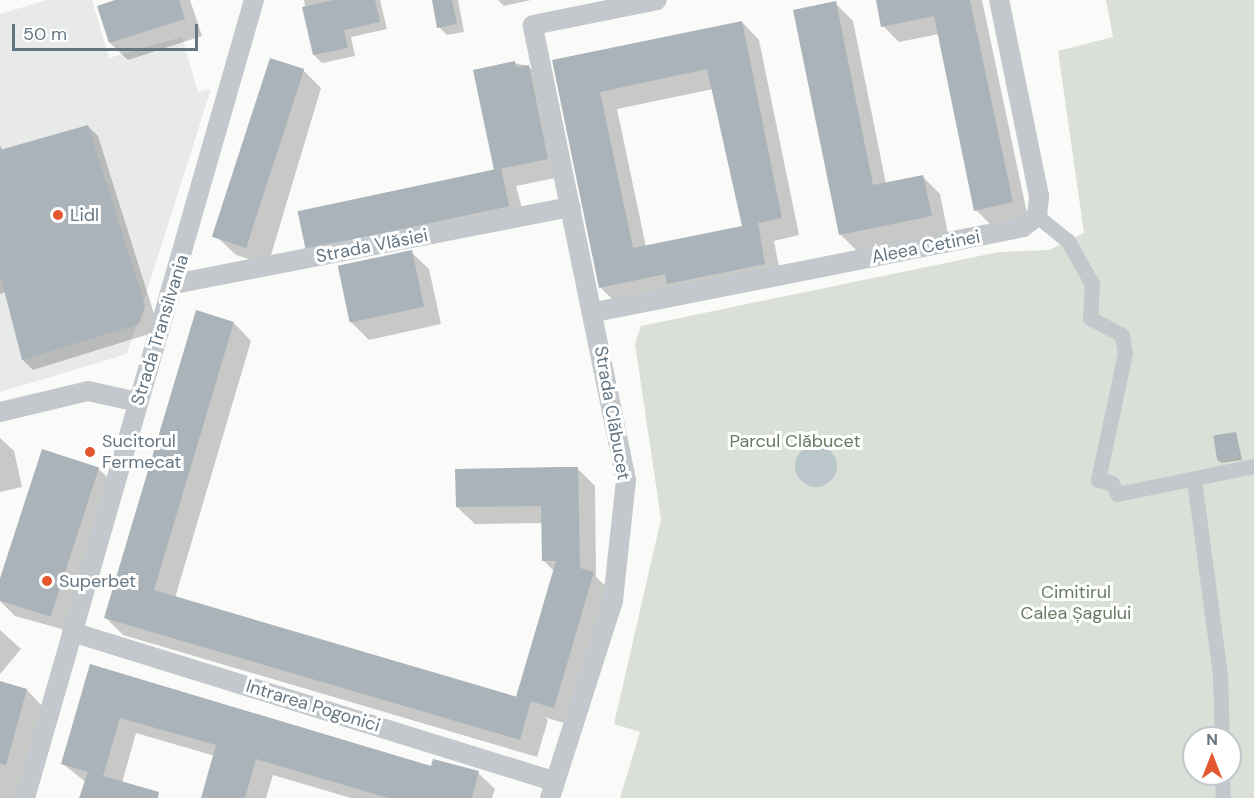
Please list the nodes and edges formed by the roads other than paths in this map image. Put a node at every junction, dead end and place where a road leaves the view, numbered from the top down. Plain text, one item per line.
1 (254, 0) edge
2 (657, 0) edge
3 (999, 0) edge
4 (571, 207) junction
5 (1037, 216) junction
6 (174, 284) junction
7 (595, 312) junction
8 (138, 402) junction
9 (0, 412) edge
10 (1254, 466) edge
11 (1194, 480) junction
12 (72, 632) junction
13 (1221, 726) edge
14 (551, 789) edge
15 (25, 798) edge

1 - 6 street, Strada Transilvania
2 - 4 street, Strada Clăbucet
3 - 5 street
4 - 6 street, Strada Vlăsiei
4 - 7 street, Strada Clăbucet
5 - 7 street, Aleea Cetinei
5 - 11 street
6 - 8 street, Strada Transilvania
7 - 14 street, Strada Clăbucet
8 - 9 street
8 - 12 street, Strada Transilvania
10 - 11 street
11 - 13 street
12 - 14 street, Intrarea Pogonici
12 - 15 street, Strada Transilvania

